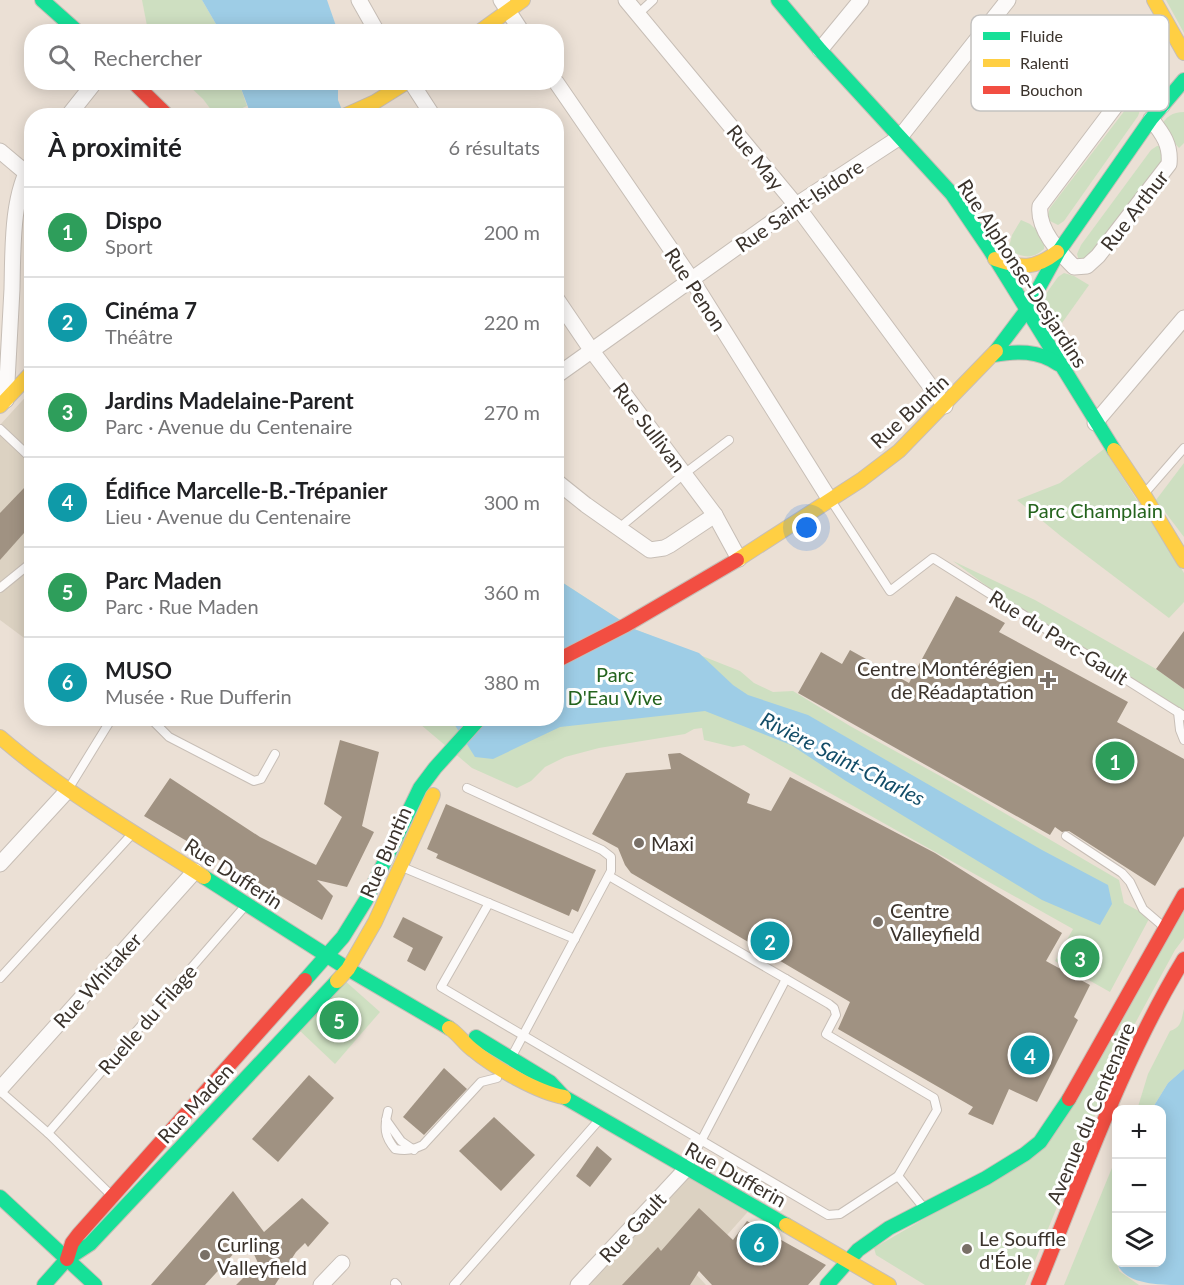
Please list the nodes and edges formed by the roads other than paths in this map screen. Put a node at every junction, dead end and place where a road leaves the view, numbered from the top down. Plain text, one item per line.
1 (42, 0) edge
2 (359, 0) edge
3 (523, 0) edge
4 (626, 0) edge
5 (653, 0) edge
6 (778, 0) edge
7 (861, 0) edge
8 (1008, 0) edge
9 (1154, 0) edge
10 (504, 6) edge
11 (638, 14) junction
12 (996, 15) edge
13 (1162, 15) edge
14 (69, 24) edge
15 (372, 24) edge
16 (487, 24) edge
17 (516, 24) edge
18 (1169, 26) edge
19 (971, 47) edge
20 (820, 50) junction
21 (1184, 53) edge
22 (1184, 80) edge
23 (89, 90) edge
24 (141, 90) edge
25 (396, 90) edge
26 (415, 90) edge
27 (561, 90) edge
28 (1169, 98) edge
29 (1184, 101) edge
30 (1169, 104) edge
31 (74, 108) edge
32 (160, 108) edge
33 (362, 108) edge
34 (427, 108) edge
35 (1111, 111) edge
36 (1158, 111) edge
37 (1151, 119) junction
38 (900, 137) junction
39 (0, 151) edge
40 (24, 165) edge
41 (24, 185) edge
42 (796, 205) junction
43 (1059, 251) junction
44 (995, 259) junction
45 (692, 280) junction
46 (564, 310) edge
47 (1026, 311) junction
48 (1184, 318) edge
49 (592, 351) junction
50 (993, 355) junction
51 (1060, 366) junction
52 (564, 370) edge
53 (24, 381) edge
54 (3, 403) edge
55 (945, 405) junction
56 (1095, 423) junction
57 (0, 429) edge
58 (729, 440) dead end
59 (1184, 448) edge
60 (24, 452) edge
61 (684, 474) junction
62 (564, 487) edge
63 (1144, 495) junction
64 (830, 500) junction
65 (715, 515) junction
66 (619, 528) junction
67 (739, 559) junction
68 (1184, 561) edge
69 (24, 568) edge
70 (0, 588) edge
71 (564, 657) edge
72 (1181, 714) edge
73 (107, 726) edge
74 (158, 726) edge
75 (473, 726) edge
76 (0, 737) edge
77 (1184, 740) edge
78 (457, 744) junction
79 (275, 753) dead end
80 (467, 788) dead end
81 (68, 790) junction
82 (134, 832) junction
83 (1066, 836) dead end
84 (0, 864) edge
85 (400, 866) junction
86 (195, 871) junction
87 (609, 876) junction
88 (1184, 895) edge
89 (489, 903) junction
90 (247, 904) junction
91 (1165, 928) junction
92 (575, 939) junction
93 (327, 955) junction
94 (1184, 959) edge
95 (348, 969) junction
96 (0, 978) edge
97 (786, 979) junction
98 (454, 1031) junction
99 (523, 1035) junction
100 (511, 1057) junction
101 (500, 1074) junction
102 (0, 1090) edge
103 (564, 1097) junction
104 (388, 1111) dead end
105 (601, 1118) junction
106 (48, 1133) junction
107 (701, 1141) junction
108 (686, 1169) junction
109 (898, 1176) junction
110 (0, 1197) edge
111 (113, 1197) junction
112 (925, 1210) junction
113 (68, 1259) junction
114 (849, 1262) junction
115 (342, 1263) dead end
116 (873, 1281) edge
117 (44, 1285) edge
118 (95, 1285) edge
119 (321, 1285) edge
120 (454, 1285) edge
121 (578, 1285) edge
122 (827, 1285) edge
123 (888, 1285) edge
124 (1038, 1285) edge

1 - 14 street
2 - 15 street
3 - 10 street
4 - 11 street, Rue May
5 - 11 lane
6 - 20 street, Rue Alphonse-Desjardins
7 - 20 street
8 - 12 street, Rue Saint-Isidore
9 - 13 street
10 - 16 street
10 - 17 street
11 - 42 street, Rue May
18 - 21 street
19 - 38 street, Rue Saint-Isidore
20 - 38 street, Rue Alphonse-Desjardins
22 - 28 street, Rue Buntin
23 - 31 street
24 - 32 street
25 - 33 street
26 - 34 street
27 - 45 street, Rue Penon
29 - 30 street
35 - 43 street
36 - 37 street, Rue Buntin
37 - 43 street, Rue Buntin
37 - 43 street, Rue Arthur
38 - 42 street, Rue Saint-Isidore
38 - 44 street, Rue Alphonse-Desjardins
39 - 40 street
41 - 54 street
42 - 45 street, Rue Saint-Isidore
42 - 55 street, Rue May
43 - 44 street
43 - 47 street, Rue Buntin
44 - 47 street, Rue Alphonse-Desjardins
45 - 49 street, Rue Saint-Isidore
45 - 64 street, Rue Penon
46 - 49 street, Rue Sullivan
47 - 50 street, Rue Buntin
47 - 51 street, Rue Alphonse-Desjardins
48 - 56 street
49 - 52 street, Rue Saint-Isidore
49 - 61 street, Rue Sullivan
50 - 51 street
50 - 55 street, Rue Buntin
51 - 56 street, Rue Alphonse-Desjardins
53 - 54 street
55 - 64 street, Rue Buntin
56 - 63 street, Rue Alphonse-Desjardins
57 - 60 lane
58 - 61 lane
59 - 63 lane
61 - 65 street, Rue Sullivan
61 - 66 lane
62 - 66 street
63 - 68 street, Rue Alphonse-Desjardins
64 - 67 street, Rue Buntin
64 - 72 lane, Rue du Parc-Gault
65 - 66 street
65 - 67 street, Rue Sullivan
67 - 71 street, Rue Buntin
69 - 70 lane
72 - 77 lane
73 - 81 lane
74 - 79 lane
75 - 78 street, Rue Buntin
76 - 81 street, Rue Dufferin
78 - 85 street, Rue Buntin
78 - 93 street, Rue Buntin
80 - 87 lane
81 - 82 street, Rue Dufferin
81 - 84 street
82 - 86 street, Rue Dufferin
82 - 96 lane
83 - 91 lane
85 - 89 lane
85 - 95 street, Rue Buntin
86 - 90 street, Rue Dufferin
86 - 102 street, Rue Whitaker
87 - 92 lane
87 - 97 lane
88 - 91 street, Avenue du Centenaire
89 - 92 lane
89 - 99 lane
90 - 93 street, Rue Dufferin
90 - 106 lane, Ruelle du Filage
91 - 112 street, Avenue du Centenaire
92 - 99 lane
93 - 95 street, Rue Dufferin
93 - 111 street, Rue Maden
94 - 124 street, Avenue du Centenaire
95 - 98 street, Rue Dufferin
95 - 113 street, Rue Maden
97 - 107 lane
97 - 109 lane
98 - 100 street, Rue Dufferin
98 - 101 street, Rue Dufferin
99 - 100 lane
99 - 107 lane
100 - 101 lane
100 - 103 street, Rue Dufferin
101 - 103 street, Rue Dufferin
101 - 104 lane
102 - 106 lane
103 - 105 street, Rue Dufferin
105 - 108 street, Rue Dufferin
105 - 120 lane
106 - 111 lane
107 - 108 lane
107 - 109 lane
108 - 114 street, Rue Dufferin
108 - 121 street, Rue Gault
109 - 112 lane
110 - 113 street
111 - 113 street, Rue Maden
112 - 114 street, Avenue du Centenaire
113 - 117 street, Rue Maden
113 - 118 street
114 - 116 street, Rue Dufferin
114 - 122 street, Avenue du Centenaire
115 - 119 street
116 - 123 street, Rue Dufferin

